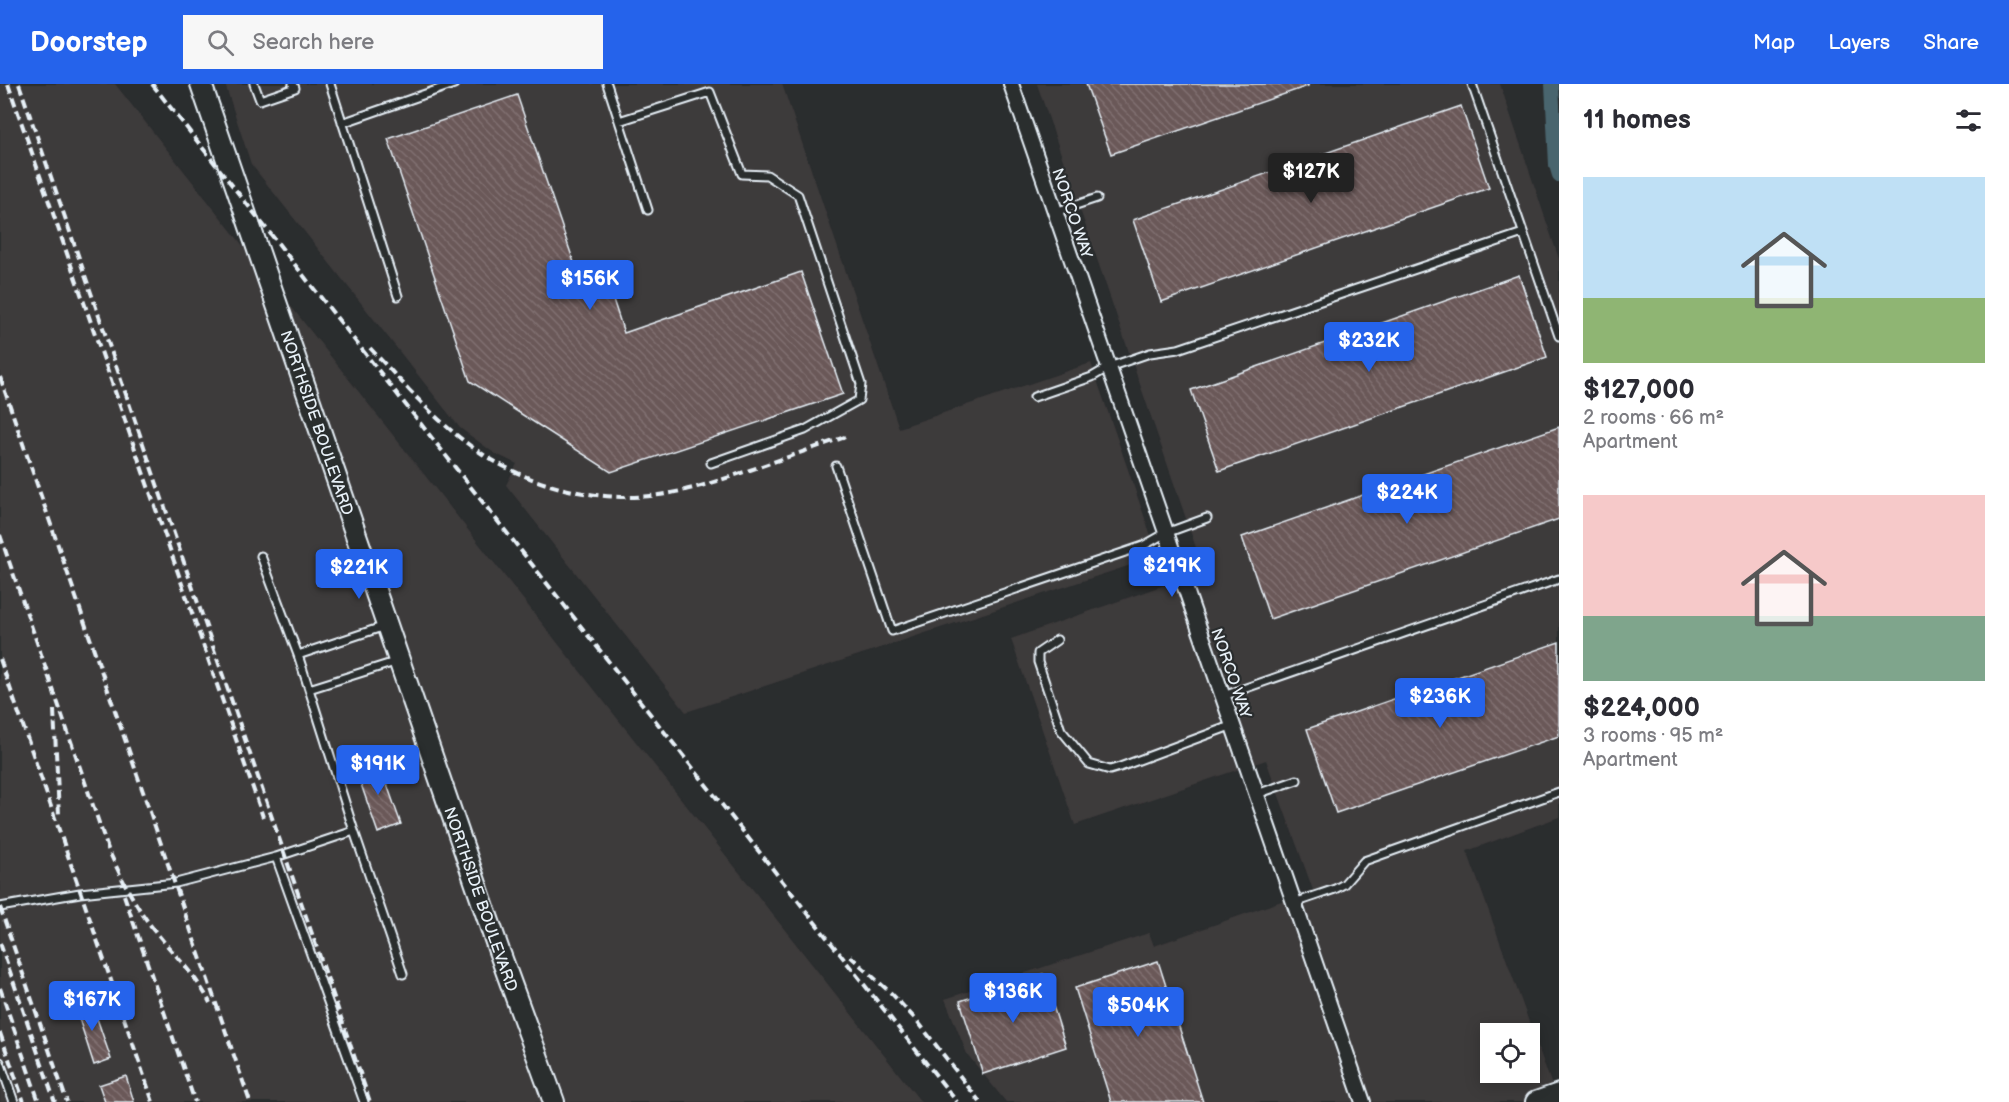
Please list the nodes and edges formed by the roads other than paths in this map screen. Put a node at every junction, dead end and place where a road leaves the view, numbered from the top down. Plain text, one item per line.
1 (201, 84) edge
2 (254, 84) edge
3 (293, 84) edge
4 (330, 84) edge
5 (454, 84) edge
6 (607, 84) edge
7 (1011, 84) edge
8 (1472, 84) edge
9 (619, 121) junction
10 (342, 123) junction
11 (1097, 198) dead end
12 (648, 210) dead end
13 (1055, 212) junction
14 (1523, 233) junction
15 (398, 296) dead end
16 (1559, 336) edge
17 (1108, 367) junction
18 (1034, 397) dead end
19 (711, 463) dead end
20 (836, 466) dead end
21 (1207, 518) dead end
22 (1166, 533) junction
23 (261, 556) dead end
24 (1559, 579) edge
25 (387, 625) junction
26 (1057, 640) dead end
27 (298, 655) junction
28 (400, 660) junction
29 (309, 689) junction
30 (1223, 696) junction
31 (1233, 725) junction
32 (1297, 780) dead end
33 (1559, 792) edge
34 (1257, 794) junction
35 (354, 831) junction
36 (276, 857) junction
37 (1294, 903) junction
38 (0, 907) edge
39 (403, 974) dead end
40 (0, 1062) edge
41 (1559, 1094) edge
42 (14, 1102) edge
43 (364, 1102) edge
44 (554, 1102) edge
45 (1363, 1102) edge
46 (1536, 1102) edge

1 - 25 main road, NORTHSIDE BOULEVARD
2 - 3 lane
4 - 10 lane
5 - 10 lane
6 - 9 lane
7 - 13 street, NORCO WAY
8 - 14 lane
9 - 12 lane
9 - 19 lane
10 - 15 lane
11 - 13 lane
13 - 17 street, NORCO WAY
14 - 16 lane
14 - 17 lane
17 - 18 lane
17 - 22 street, NORCO WAY
20 - 22 lane
21 - 22 lane
22 - 30 street, NORCO WAY
23 - 27 lane
24 - 30 lane
25 - 27 lane
25 - 28 main road, NORTHSIDE BOULEVARD
26 - 31 lane
27 - 29 lane
28 - 29 lane
28 - 44 main road, NORTHSIDE BOULEVARD
29 - 35 lane
30 - 31 street, NORCO WAY
31 - 34 street, NORCO WAY
32 - 34 lane
33 - 37 lane
34 - 37 street, NORCO WAY
35 - 36 lane
35 - 39 lane
36 - 38 lane
36 - 43 lane
37 - 45 street, NORCO WAY
40 - 42 lane
41 - 46 main road

